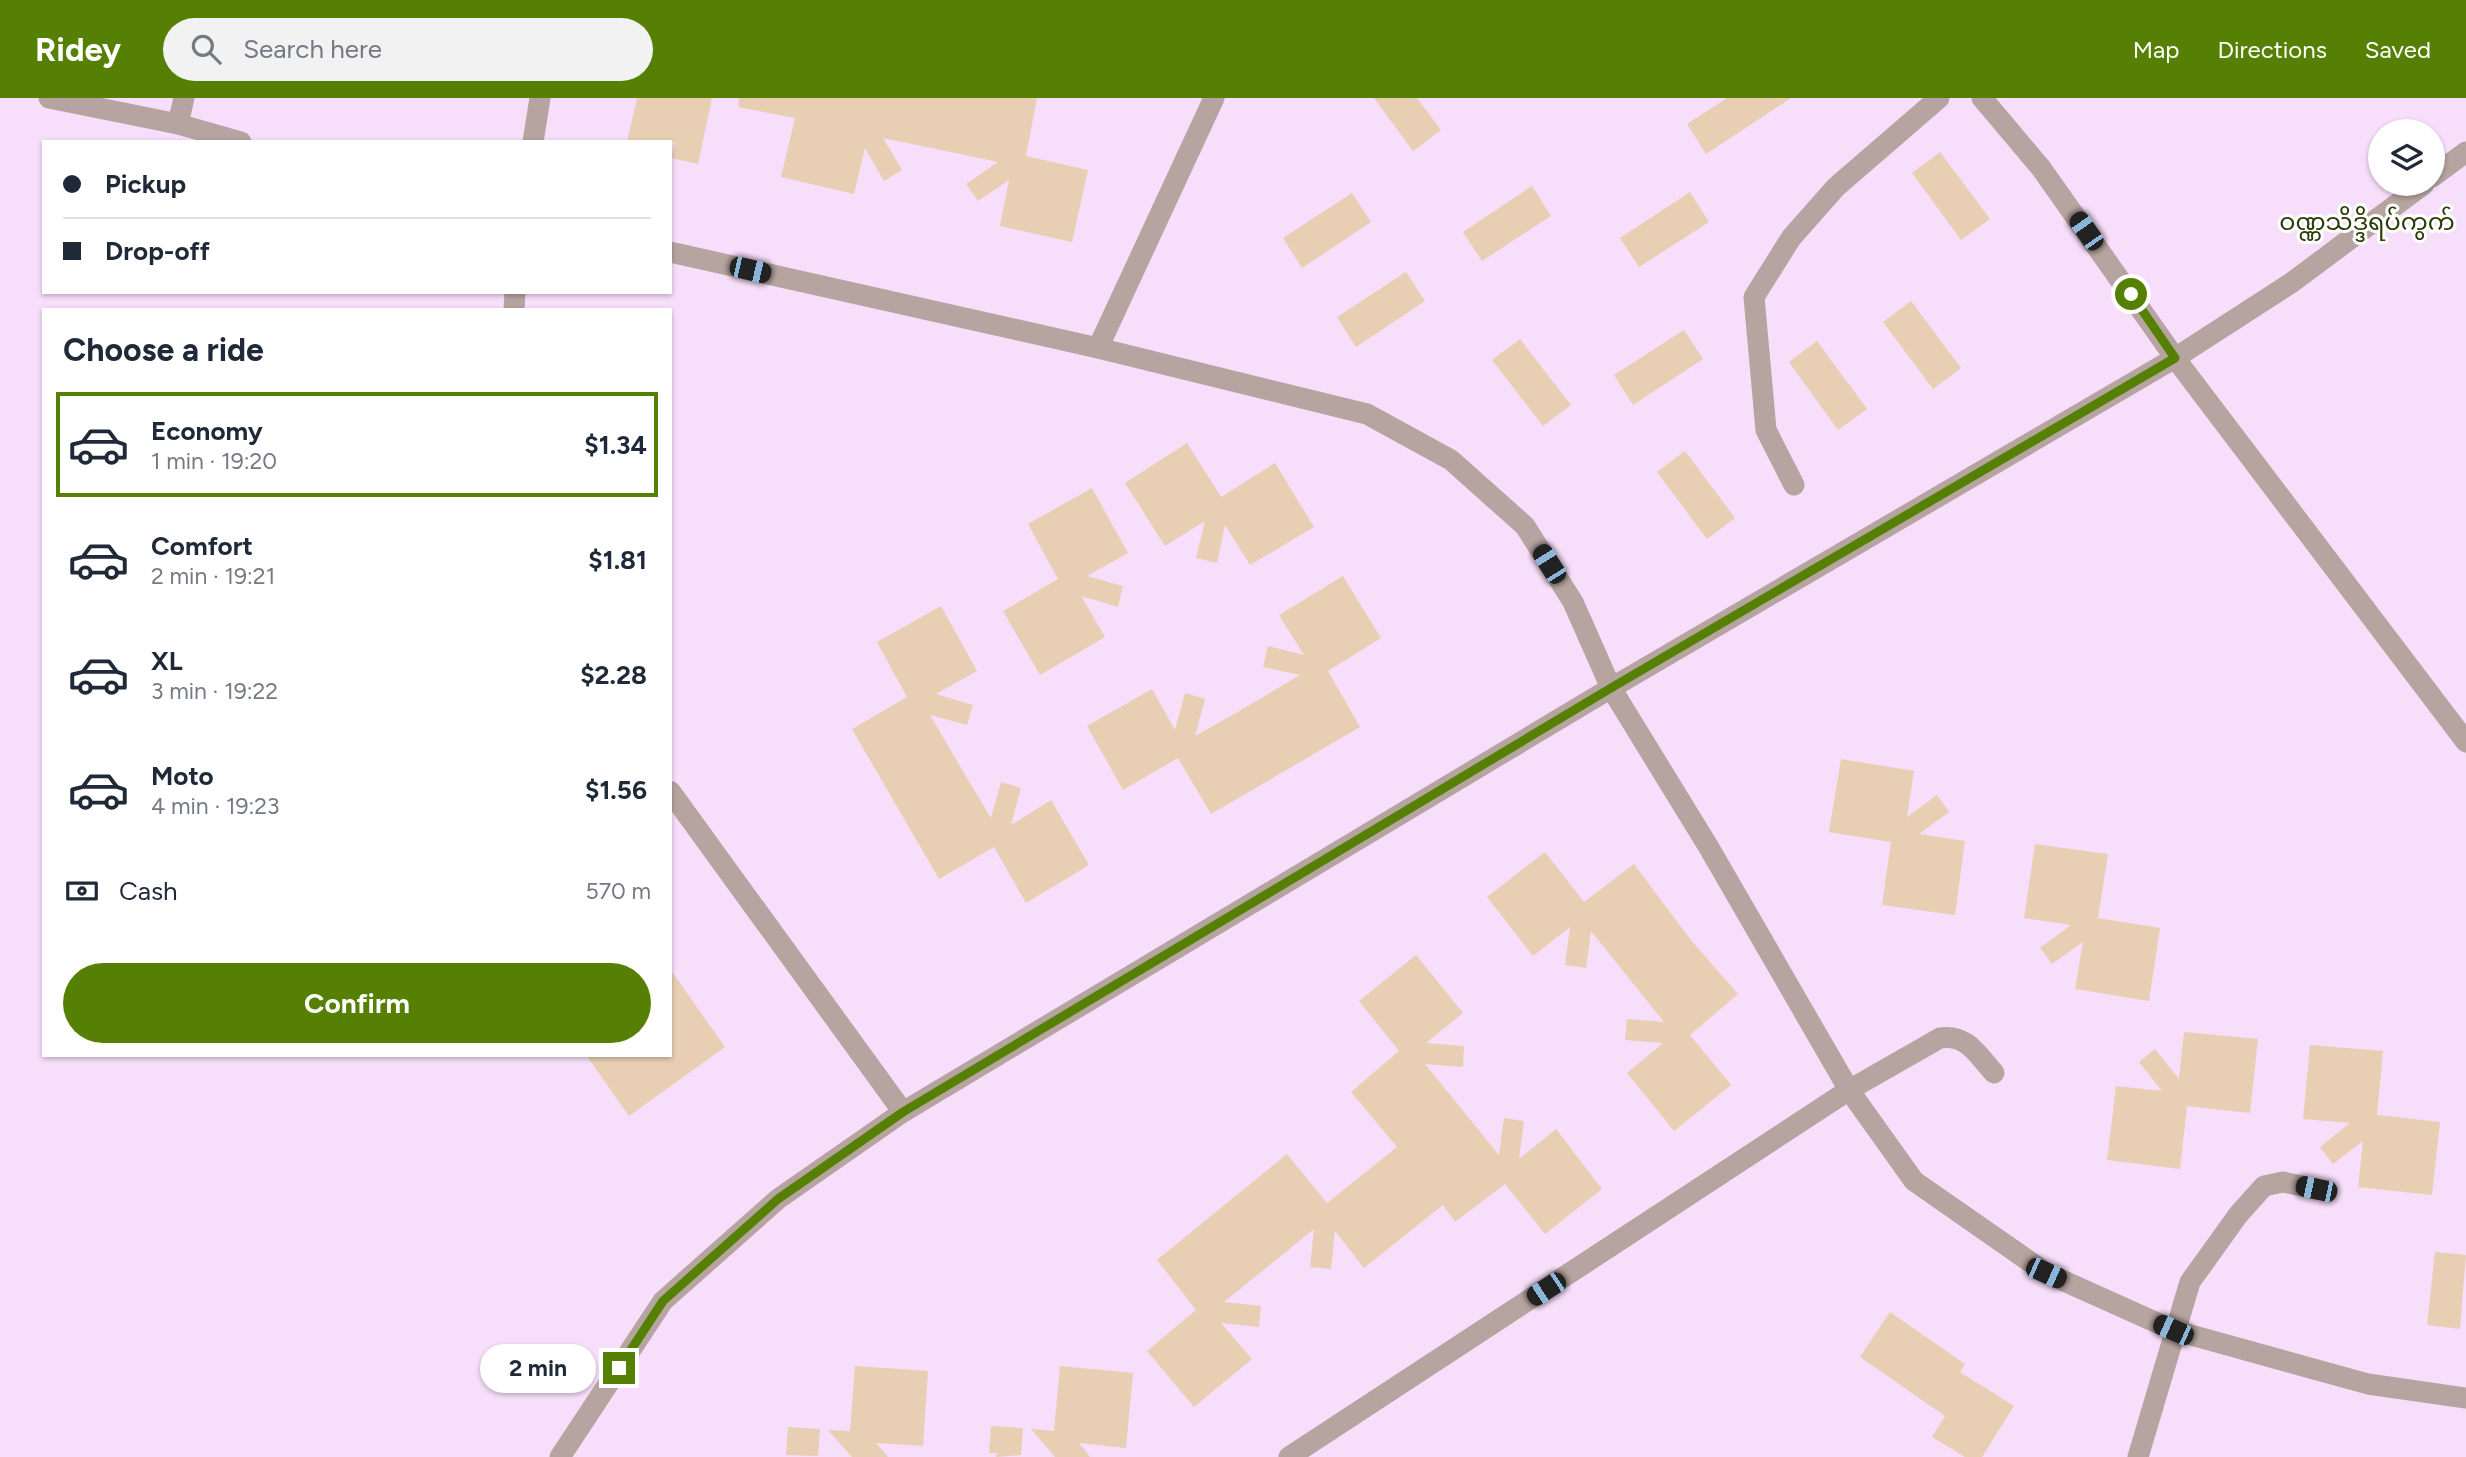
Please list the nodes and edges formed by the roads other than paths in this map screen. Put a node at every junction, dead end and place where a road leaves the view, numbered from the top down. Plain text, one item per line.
1 (49, 98) edge
2 (184, 98) edge
3 (540, 98) edge
4 (1214, 98) edge
5 (1939, 98) edge
6 (1982, 98) edge
7 (178, 124) junction
8 (234, 140) edge
9 (533, 140) edge
10 (2466, 152) edge
11 (2445, 167) edge
12 (2408, 196) edge
13 (672, 252) edge
14 (1098, 348) junction
15 (2175, 358) junction
16 (1794, 485) dead end
17 (1611, 688) junction
18 (2466, 742) edge
19 (672, 794) edge
20 (1994, 1073) dead end
21 (1849, 1090) junction
22 (903, 1112) junction
23 (2316, 1189) dead end
24 (2173, 1330) junction
25 (2466, 1398) edge
26 (1292, 1456) edge
27 (560, 1457) edge
28 (2138, 1457) edge

1 - 7 street
2 - 7 street
3 - 9 street
4 - 14 street
5 - 16 street
6 - 15 street
7 - 8 street
10 - 11 street
12 - 15 street
13 - 14 street
14 - 17 street
15 - 17 street
15 - 18 street
17 - 21 street
17 - 22 street
19 - 22 street
20 - 21 street
21 - 24 street
21 - 26 street
22 - 27 street
23 - 24 street
24 - 25 street
24 - 28 street

